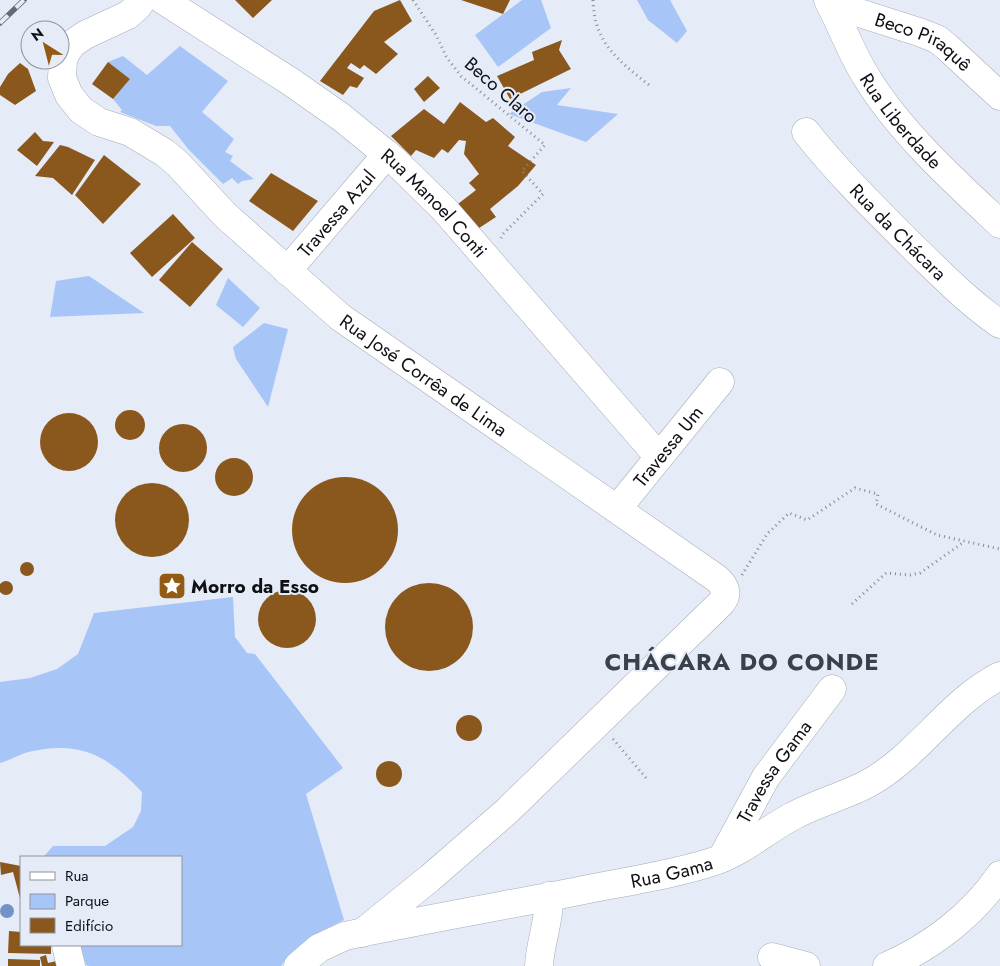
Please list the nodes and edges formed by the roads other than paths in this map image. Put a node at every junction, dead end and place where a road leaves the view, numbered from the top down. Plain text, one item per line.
1 (142, 0) edge
2 (164, 0) edge
3 (832, 7) edge
4 (1000, 96) edge
5 (806, 132) dead end
6 (386, 154) junction
7 (1000, 224) edge
8 (287, 271) junction
9 (1000, 324) edge
10 (720, 382) dead end
11 (659, 457) junction
12 (616, 510) junction
13 (1000, 676) edge
14 (832, 689) dead end
15 (722, 858) junction
16 (1000, 875) edge
17 (549, 896) junction
18 (362, 933) junction
19 (66, 946) edge
20 (772, 957) dead end
21 (71, 966) edge
22 (298, 966) edge
23 (539, 966) edge
24 (806, 966) edge
25 (887, 966) edge

1 - 8 street, Rua José Corrêa de Lima
2 - 6 street, Rua Manoel Conti
3 - 4 street, Beco Piraquê
3 - 7 street, Rua Liberdade
5 - 9 street, Rua da Chácara
6 - 8 street, Travessa Azul
6 - 11 street, Rua Manoel Conti
8 - 12 street, Rua José Corrêa de Lima
10 - 11 street, Travessa Um
11 - 12 street, Travessa Um
12 - 18 street, Rua José Corrêa de Lima
13 - 15 street, Rua Gama
14 - 15 street, Travessa Gama
15 - 17 street, Rua Gama
16 - 25 street
17 - 18 street, Rua Gama
17 - 23 street
18 - 22 street, Rua Gama
19 - 21 street
20 - 24 street

